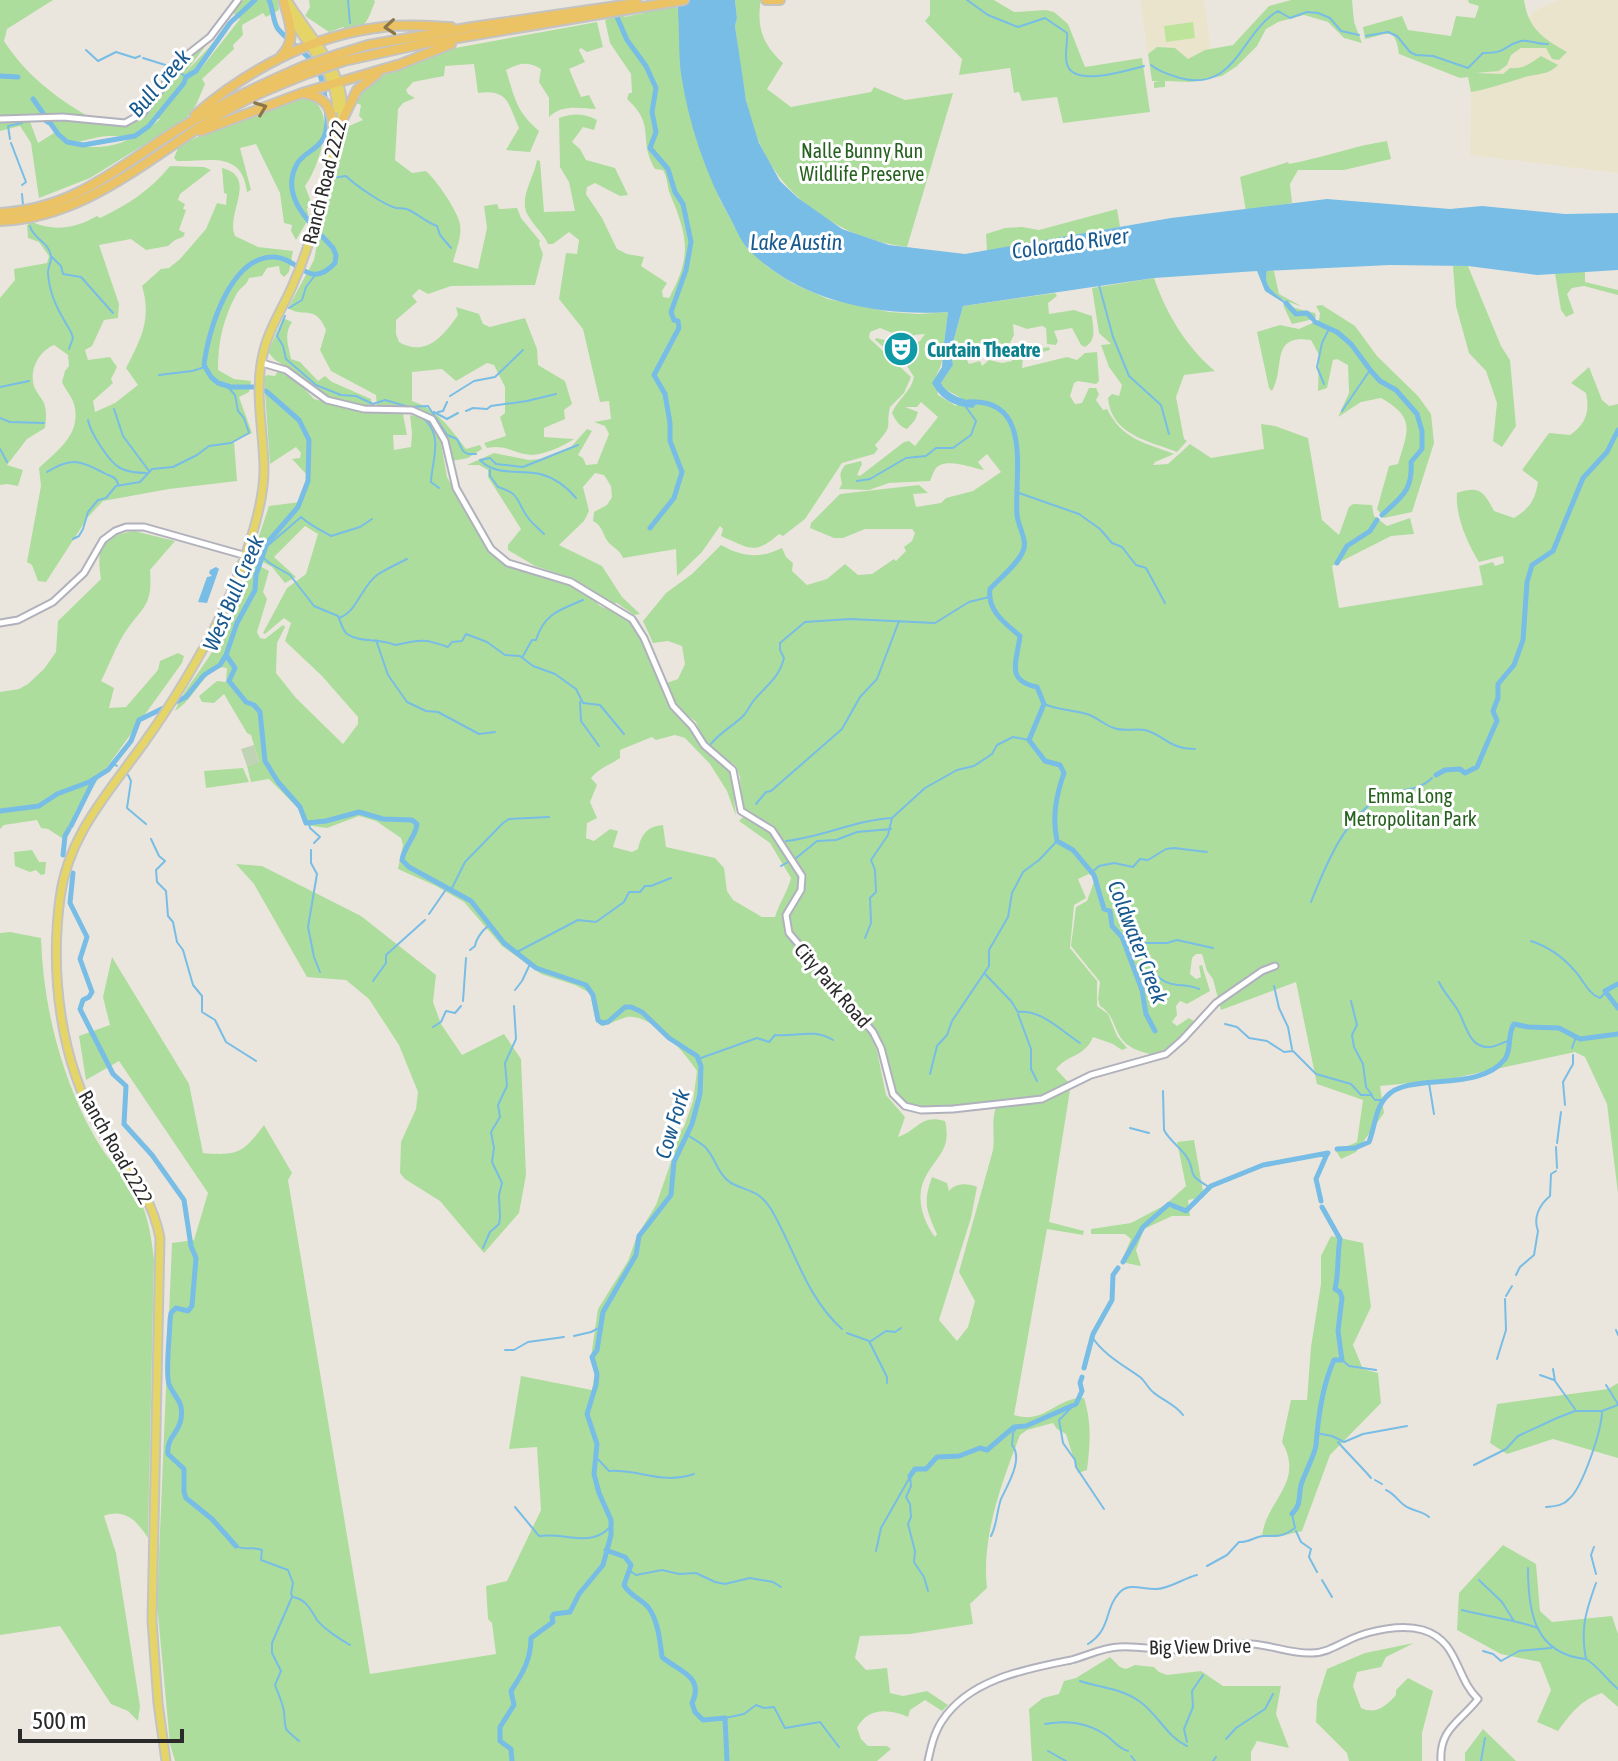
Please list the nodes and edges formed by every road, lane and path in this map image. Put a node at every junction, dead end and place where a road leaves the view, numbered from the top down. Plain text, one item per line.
1 (238, 0) edge
2 (684, 0) edge
3 (766, 0) edge
4 (780, 0) edge
5 (286, 2) edge
6 (663, 2) edge
7 (472, 27) junction
8 (477, 36) junction
9 (311, 46) junction
10 (290, 51) junction
11 (342, 58) junction
12 (397, 65) junction
13 (307, 69) junction
14 (334, 83) junction
15 (318, 92) junction
16 (0, 119) edge
17 (178, 130) junction
18 (335, 131) junction
19 (172, 146) junction
20 (116, 177) junction
21 (0, 213) edge
22 (0, 221) edge
23 (311, 233) junction
24 (302, 260) junction
25 (261, 363) junction
26 (243, 555) junction
27 (0, 623) edge
28 (1275, 966) dead end
29 (166, 1761) edge
30 (928, 1761) edge
31 (1441, 1761) edge

1 - 16 street
2 - 6 highway
3 - 4 highway
5 - 9 main road
5 - 9 main road
5 - 10 highway
6 - 7 highway
6 - 8 highway
7 -> 9 highway
7 - 11 highway
8 - 11 highway
8 - 12 highway
9 - 10 highway
9 - 14 main road
10 - 17 highway
11 - 13 highway, bridge
12 - 14 highway
12 - 18 highway
13 - 17 highway
13 - 19 highway
14 - 15 highway
14 - 18 main road, Ranch Road 2222
15 - 18 highway
19 -> 15 highway
17 - 20 highway
18 - 23 main road, Ranch Road 2222
19 - 20 highway
20 - 21 highway
20 - 22 highway
23 - 24 main road, Ranch Road 2222
23 - 24 main road, Ranch Road 2222
24 - 25 main road, Ranch Road 2222
25 - 26 main road, Ranch Road 2222
25 - 28 street, City Park Road
26 - 27 street
26 - 29 main road, Ranch Road 2222
30 - 31 street, Big View Drive

